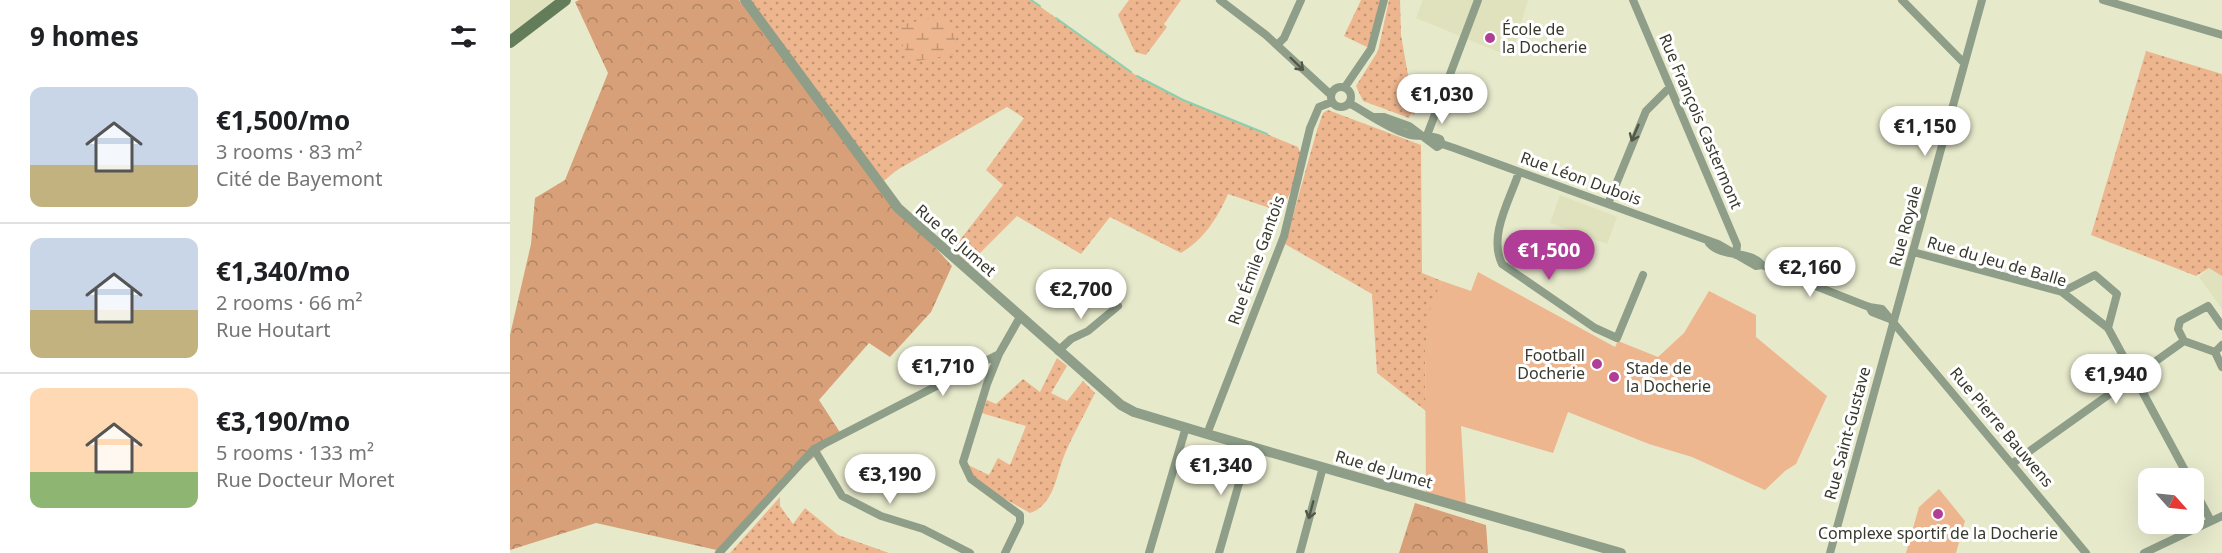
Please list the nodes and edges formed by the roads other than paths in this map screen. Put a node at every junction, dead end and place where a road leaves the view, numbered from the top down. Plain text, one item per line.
1 (565, 0) edge
2 (745, 0) edge
3 (1220, 0) edge
4 (1301, 0) edge
5 (1384, 0) edge
6 (1478, 0) edge
7 (1633, 0) edge
8 (1902, 0) edge
9 (1982, 0) edge
10 (2103, 0) edge
11 (2222, 35) edge
12 (510, 42) edge
13 (1277, 45) junction
14 (1964, 63) junction
15 (1345, 87) junction
16 (1670, 87) junction
17 (1332, 98) junction
18 (1349, 103) junction
19 (1426, 138) junction
20 (1519, 172) junction
21 (1608, 204) junction
22 (1914, 252) junction
23 (1736, 255) junction
24 (1643, 275) dead end
25 (2062, 292) junction
26 (1118, 306) dead end
27 (1020, 317) junction
28 (1893, 320) junction
29 (2222, 326) edge
30 (2108, 328) junction
31 (2184, 341) junction
32 (2218, 348) edge
33 (1058, 351) junction
34 (999, 354) junction
35 (2222, 367) edge
36 (2134, 376) junction
37 (1186, 427) junction
38 (1207, 434) junction
39 (1250, 446) junction
40 (814, 449) junction
41 (2013, 463) junction
42 (1323, 467) junction
43 (2183, 468) edge
44 (2204, 508) edge
45 (2222, 516) edge
46 (2211, 521) junction
47 (719, 553) edge
48 (969, 553) edge
49 (1005, 553) edge
50 (1149, 553) edge
51 (1219, 553) edge
52 (1300, 553) edge
53 (1621, 553) edge
54 (1830, 553) edge
55 (2086, 553) edge
56 (2144, 553) edge

1 - 12 main road
2 - 27 street, Rue de Jumet
3 - 13 street
4 - 13 street
5 - 15 street
6 - 19 street
7 - 16 street, Rue François Castermont
8 - 14 street
9 - 14 street, Rue Royale
10 - 11 street
13 -> 17 street
14 - 22 street, Rue Royale
15 - 17 street
15 - 18 street
16 -> 21 street
16 - 23 street, Rue François Castermont
17 - 18 street
17 - 38 street, Rue Émile Gantois
18 - 19 street, Rue Léon Dubois
19 - 20 street, Rue Léon Dubois
20 - 21 street, Rue Léon Dubois
20 - 24 street
21 - 23 street, Rue Léon Dubois
22 - 25 street, Rue du Jeu de Balle
22 - 28 street, Rue Royale
23 - 28 street, Rue Léon Dubois
25 - 30 street, Rue du Jeu de Balle
25 - 30 street
26 - 33 street
27 - 33 street, Rue de Jumet
27 - 34 street
28 - 41 street, Rue Pierre Bauwens
28 - 54 street, Rue Saint-Gustave
29 - 31 street
30 - 36 street, Rue du Jeu de Balle
31 - 32 street
31 - 36 street
32 - 35 street
33 - 37 street, Rue de Jumet
34 - 40 street
34 - 49 street
36 - 41 street
36 - 43 street, Rue du Jeu de Balle
37 - 38 street, Rue de Jumet
37 - 50 street
38 - 39 street, Rue de Jumet
39 - 42 street, Rue de Jumet
39 - 51 street
40 - 47 street
40 - 48 street
41 - 55 street, Rue Pierre Bauwens
42 -> 52 street
42 - 53 street, Rue de Jumet
44 - 46 street
45 - 46 street
46 - 56 street

